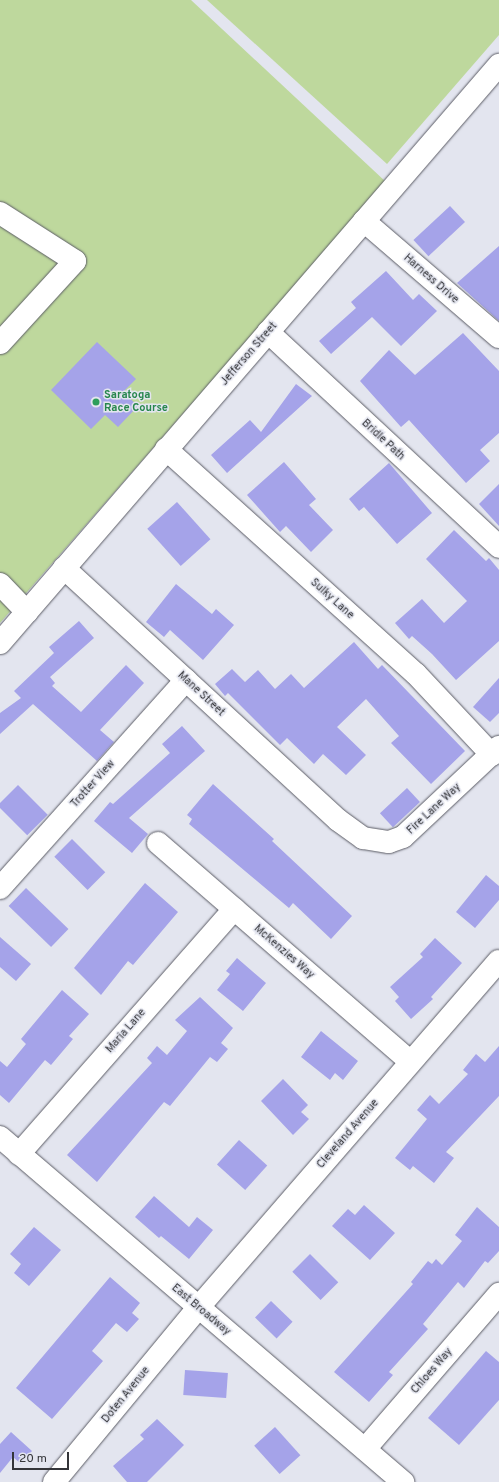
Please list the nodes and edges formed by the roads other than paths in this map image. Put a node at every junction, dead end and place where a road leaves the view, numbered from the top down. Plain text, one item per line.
1 (499, 67) edge
2 (0, 213) edge
3 (364, 221) junction
4 (268, 332) junction
5 (499, 337) edge
6 (0, 343) edge
7 (166, 449) junction
8 (499, 547) edge
9 (64, 568) junction
10 (0, 584) edge
11 (27, 612) junction
12 (0, 643) edge
13 (186, 680) junction
14 (495, 751) edge
15 (338, 820) joint
16 (158, 843) dead end
17 (0, 888) edge
18 (234, 909) junction
19 (499, 961) edge
20 (410, 1061) junction
21 (0, 1137) edge
22 (19, 1154) junction
23 (499, 1294) edge
24 (198, 1308) junction
25 (365, 1449) junction
26 (54, 1482) edge
27 (403, 1482) edge

1 - 3 street, Jefferson Street
2 - 6 street
3 - 4 street, Jefferson Street
3 - 5 street, Harness Drive
4 - 7 street, Jefferson Street
4 - 8 street, Bridle Path
7 - 9 street, Jefferson Street
7 - 14 street, Sulky Lane
9 - 11 street, Jefferson Street
9 - 13 street, Mane Street
10 - 11 street
11 - 12 street, Jefferson Street
13 - 15 street, Mane Street
13 - 17 street, Trotter View
14 - 15 street, Fire Lane Way
16 - 18 street, McKenzies Way
18 - 20 street, McKenzies Way
18 - 22 street, Maria Lane
19 - 20 street, Cleveland Avenue
20 - 24 street, Cleveland Avenue
21 - 22 street, East Broadway
22 - 24 street, East Broadway
23 - 25 street, Chloes Way
24 - 25 street, East Broadway
24 - 26 street, Doten Avenue
25 - 27 street, East Broadway

